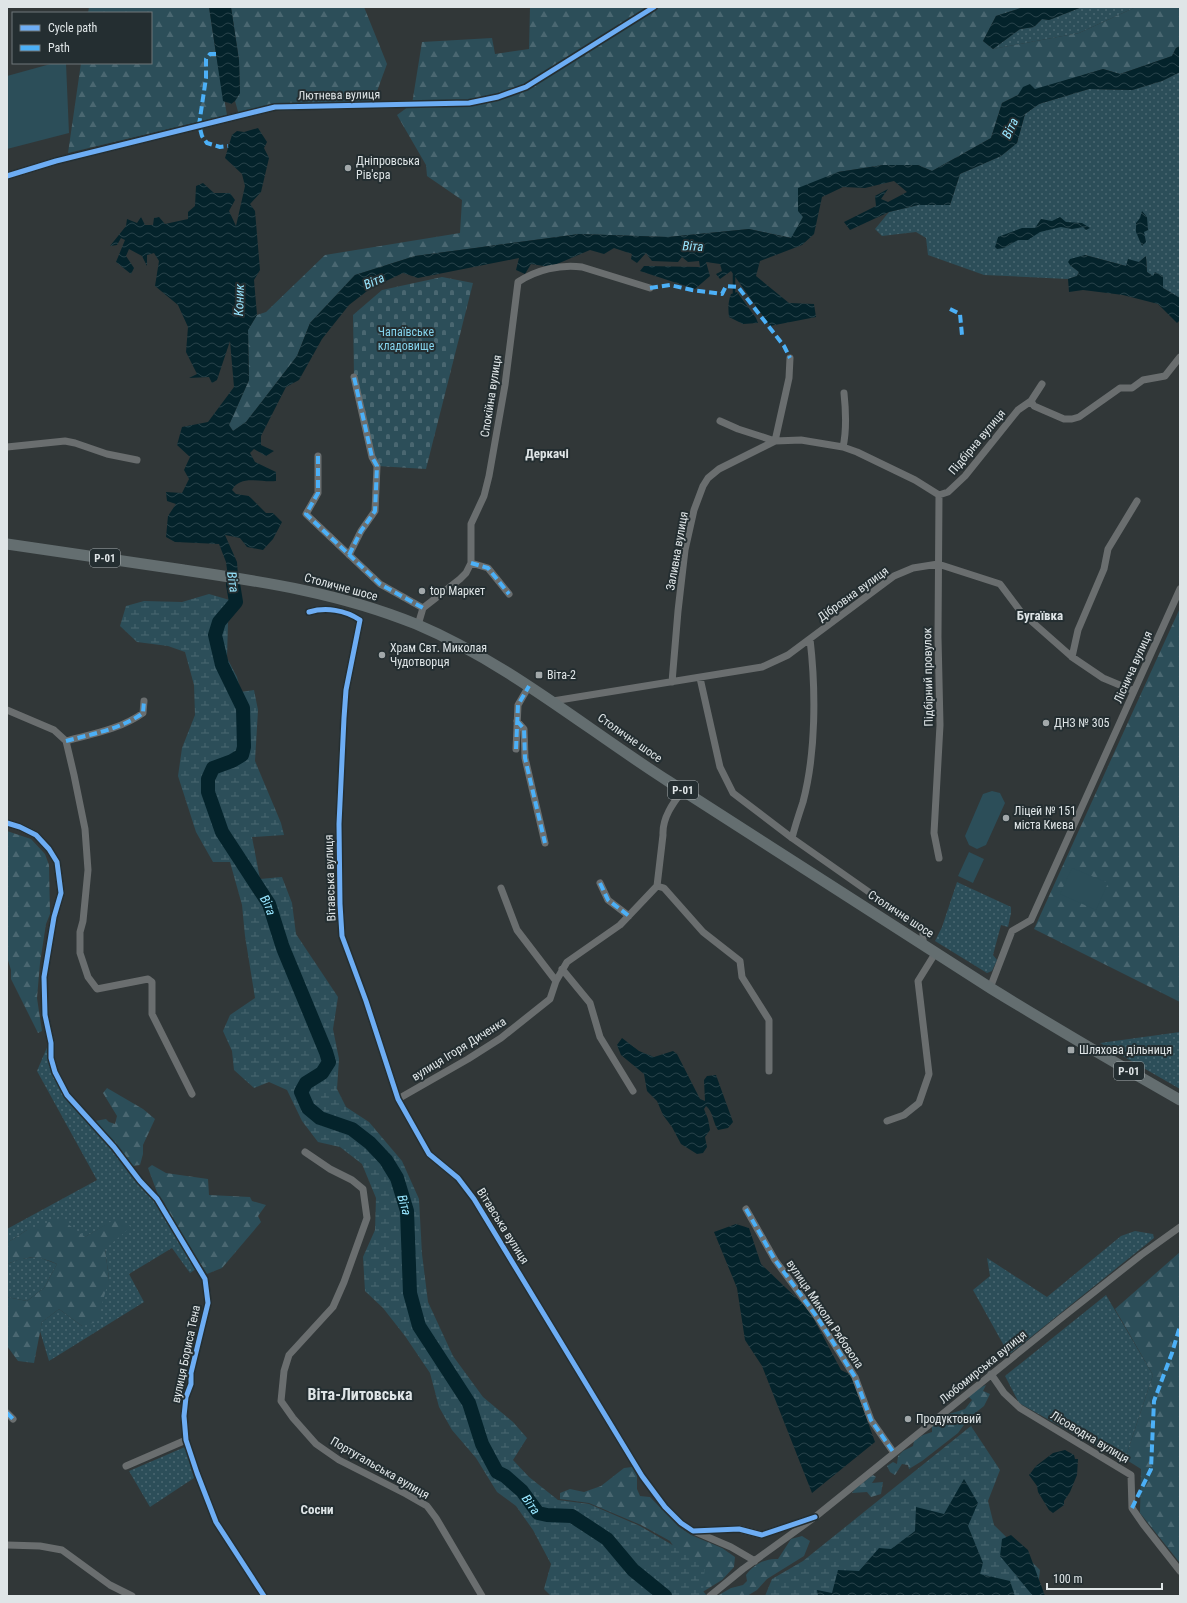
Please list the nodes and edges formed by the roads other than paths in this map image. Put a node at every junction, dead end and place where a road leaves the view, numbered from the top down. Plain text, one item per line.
1 (654, 7) edge
2 (7, 176) edge
3 (650, 288) dead end
4 (1180, 357) edge
5 (790, 358) dead end
6 (354, 377) dead end
7 (1042, 384) dead end
8 (844, 394) dead end
9 (1030, 401) junction
10 (720, 421) dead end
11 (775, 440) junction
12 (7, 447) edge
13 (843, 448) junction
14 (318, 456) dead end
15 (138, 460) dead end
16 (939, 495) junction
17 (1137, 501) dead end
18 (7, 544) edge
19 (349, 554) junction
20 (471, 563) junction
21 (938, 564) junction
22 (1180, 589) edge
23 (509, 594) dead end
24 (423, 608) junction
25 (310, 612) dead end
26 (418, 625) junction
27 (810, 640) junction
28 (1072, 657) junction
29 (700, 678) junction
30 (672, 682) junction
31 (529, 686) junction
32 (1134, 691) junction
33 (144, 701) dead end
34 (553, 701) junction
35 (7, 710) edge
36 (517, 721) junction
37 (66, 741) junction
38 (516, 749) dead end
39 (683, 790) junction
40 (7, 823) edge
41 (792, 838) junction
42 (545, 843) dead end
43 (939, 858) dead end
44 (600, 883) dead end
45 (657, 886) junction
46 (500, 888) dead end
47 (629, 916) junction
48 (922, 944) junction
49 (936, 952) junction
50 (562, 969) junction
51 (556, 981) junction
52 (990, 988) junction
53 (769, 1071) dead end
54 (633, 1091) dead end
55 (192, 1094) dead end
56 (398, 1099) junction
57 (1180, 1100) edge
58 (887, 1121) dead end
59 (305, 1152) dead end
60 (746, 1209) dead end
61 (1180, 1228) edge
62 (991, 1374) junction
63 (7, 1413) edge
64 (13, 1419) dead end
65 (186, 1440) junction
66 (894, 1453) junction
67 (126, 1466) dead end
68 (816, 1517) junction
69 (693, 1531) junction
70 (7, 1545) edge
71 (755, 1561) junction
72 (1180, 1570) edge
73 (132, 1596) edge
74 (264, 1596) edge
75 (482, 1596) edge
76 (710, 1596) edge

1 - 2 street, Лютнева вулиця
3 - 20 street, Спокійна вулиця
4 - 9 street
5 - 11 street
6 - 19 street
7 - 9 street, Підбірна вулиця
8 - 13 street
9 - 16 street, Підбірна вулиця
10 - 11 street
11 - 13 street
11 - 30 street, Заливна вулиця
12 - 15 street
13 - 16 street
14 - 19 street
16 - 21 street, Підбірний провулок
17 - 28 street
18 - 26 main road, Столичне шосе / Р-01
19 - 24 street
20 - 23 street
20 - 24 street
21 - 27 street, Дібровна вулиця
21 - 28 street, Дібровна вулиця
21 - 43 street, Підбірний провулок
22 - 32 street, Ліснича вулиця
24 - 26 street
25 - 56 street, Вітавська вулиця
26 - 31 main road, Столичне шосе / Р-01
27 - 29 street, Дібровна вулиця
27 - 41 street
28 - 32 street, Дібровна вулиця
29 - 30 street, Дібровна вулиця
29 - 41 street
30 - 34 street, Дібровна вулиця
31 - 34 main road, Столичне шосе / Р-01
31 - 36 street
32 - 52 street, Ліснича вулиця
33 - 37 street
34 - 39 main road, Столичне шосе / Р-01
35 - 37 street
36 - 38 street
36 - 42 street
37 - 55 street
39 - 45 street
39 - 48 main road, Столичне шосе / Р-01
40 - 65 street, вулиця Бориса Тена
41 - 48 street
44 - 47 street
45 - 47 street, вулиця Ігоря Диченка
45 - 53 street
46 - 51 street
47 - 50 street, вулиця Ігоря Диченка
48 - 49 main road, Столичне шосе / Р-01
49 - 52 main road, Столичне шосе / Р-01
49 - 58 street
50 - 51 street, вулиця Ігоря Диченка
50 - 54 street
51 - 56 street, вулиця Ігоря Диченка
52 - 57 main road, Столичне шосе / Р-01
56 - 69 street, Вітавська вулиця
59 - 75 street, Португальська вулиця
60 - 66 street, вулиця Миколи Рябовола
61 - 62 street, Любомирська вулиця
62 - 66 street, Любомирська вулиця
62 - 72 street, Лісоводна вулиця
63 - 64 street
65 - 67 street
65 - 74 street, вулиця Бориса Тена
66 - 68 street, Любомирська вулиця
68 - 69 street
68 - 71 street, Любомирська вулиця
69 - 71 street, Вітавська вулиця
70 - 73 street
71 - 76 street, Любомирська вулиця

